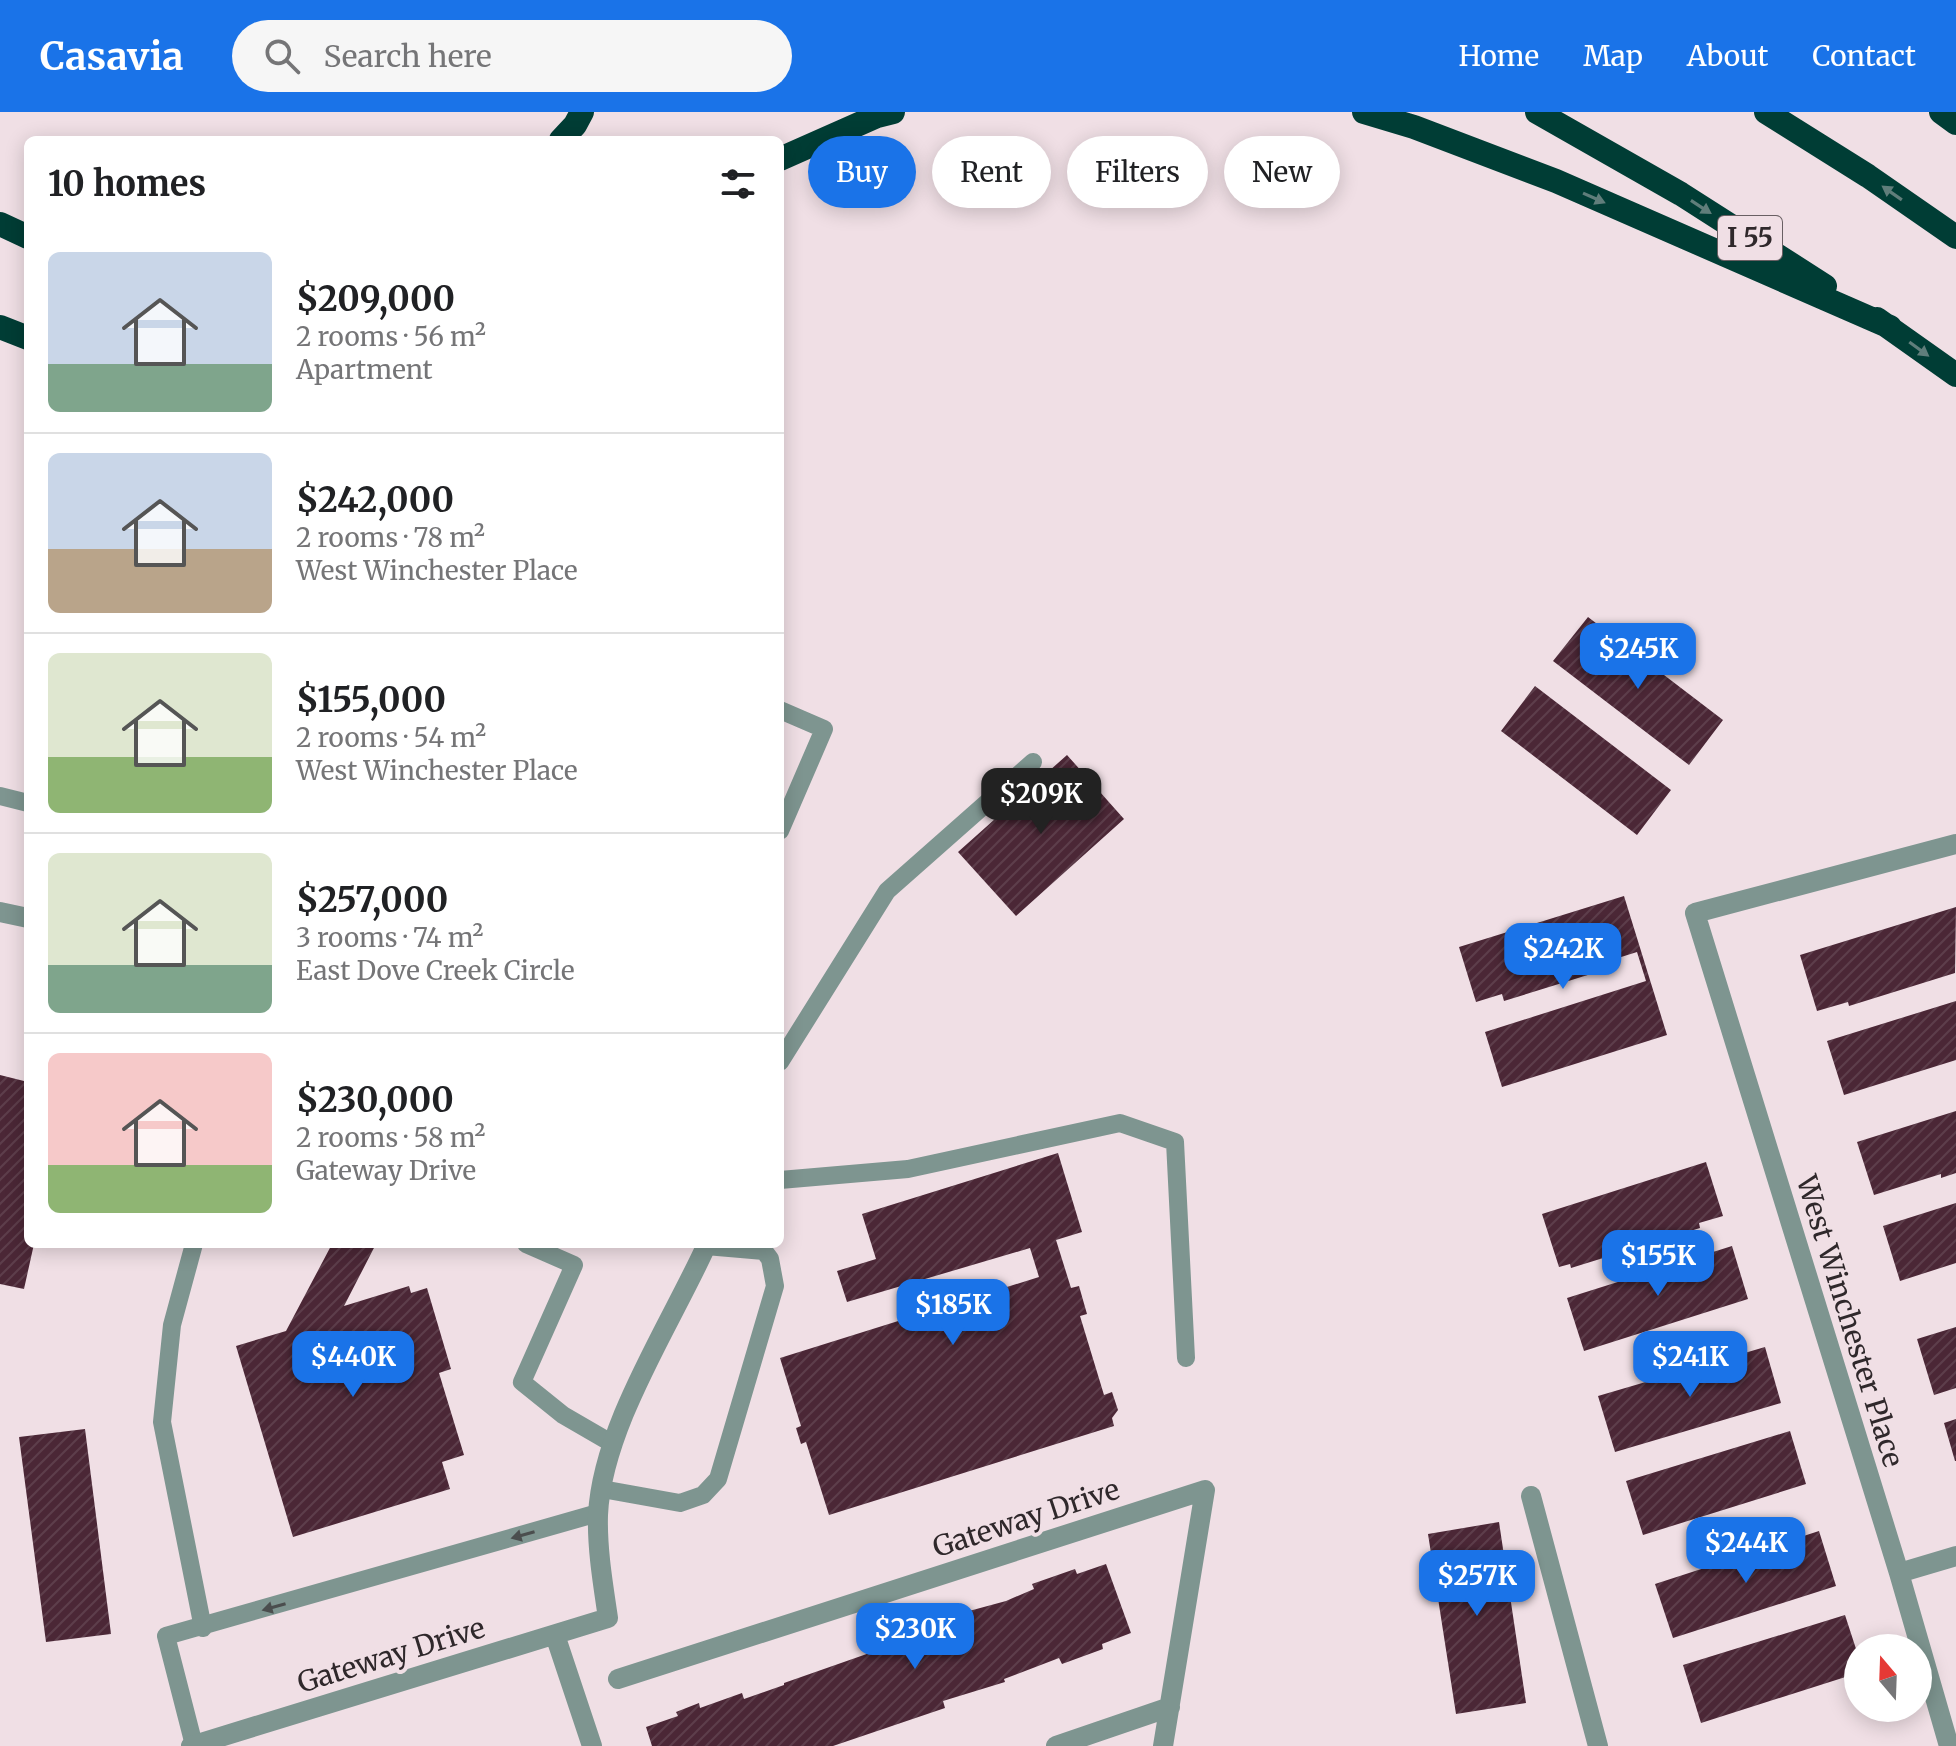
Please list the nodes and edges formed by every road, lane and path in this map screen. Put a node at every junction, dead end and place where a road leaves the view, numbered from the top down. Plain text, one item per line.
1 (582, 112) edge
2 (893, 112) edge
3 (1364, 112) edge
4 (1537, 112) edge
5 (1766, 112) edge
6 (1941, 112) edge
7 (1956, 123) edge
8 (565, 136) edge
9 (784, 157) edge
10 (0, 224) edge
11 (24, 235) edge
12 (1956, 237) edge
13 (0, 327) edge
14 (1890, 327) junction
15 (24, 336) edge
16 (1956, 375) edge
17 (784, 712) edge
18 (1033, 762) dead end
19 (0, 796) edge
20 (24, 802) edge
21 (784, 822) edge
22 (1956, 844) edge
23 (0, 912) edge
24 (24, 917) edge
25 (784, 1056) edge
26 (784, 1180) edge
27 (193, 1248) edge
28 (535, 1248) edge
29 (705, 1248) edge
30 (735, 1248) edge
31 (1186, 1358) dead end
32 (613, 1444) junction
33 (602, 1489) junction
34 (1531, 1496) dead end
35 (598, 1513) junction
36 (1956, 1556) edge
37 (1899, 1573) junction
38 (203, 1628) junction
39 (555, 1635) junction
40 (618, 1679) dead end
41 (1170, 1707) junction
42 (192, 1746) edge
43 (592, 1746) edge
44 (1056, 1746) edge
45 (1163, 1746) edge
46 (1598, 1746) edge
47 (1949, 1746) edge

1 - 8 highway
2 - 9 highway
3 -> 14 highway
4 -> 14 highway, I 55
12 -> 5 highway
6 - 7 highway
10 - 11 highway
13 - 15 highway
14 -> 16 highway, I 55
17 - 21 lane
18 - 25 lane
19 - 20 lane
22 - 37 street, West Winchester Place
23 - 24 street
26 - 31 lane
27 - 38 lane
28 - 32 lane
29 - 32 street
30 - 33 lane
32 - 33 street
33 - 35 street
34 - 46 street
35 -> 38 lane
35 - 39 street, Gateway Drive
36 - 37 street
37 - 47 street, West Winchester Place
38 - 42 lane
39 - 42 street, Gateway Drive
39 - 43 street
40 - 41 street, Gateway Drive
41 - 44 street
41 - 45 street, Gateway Drive

